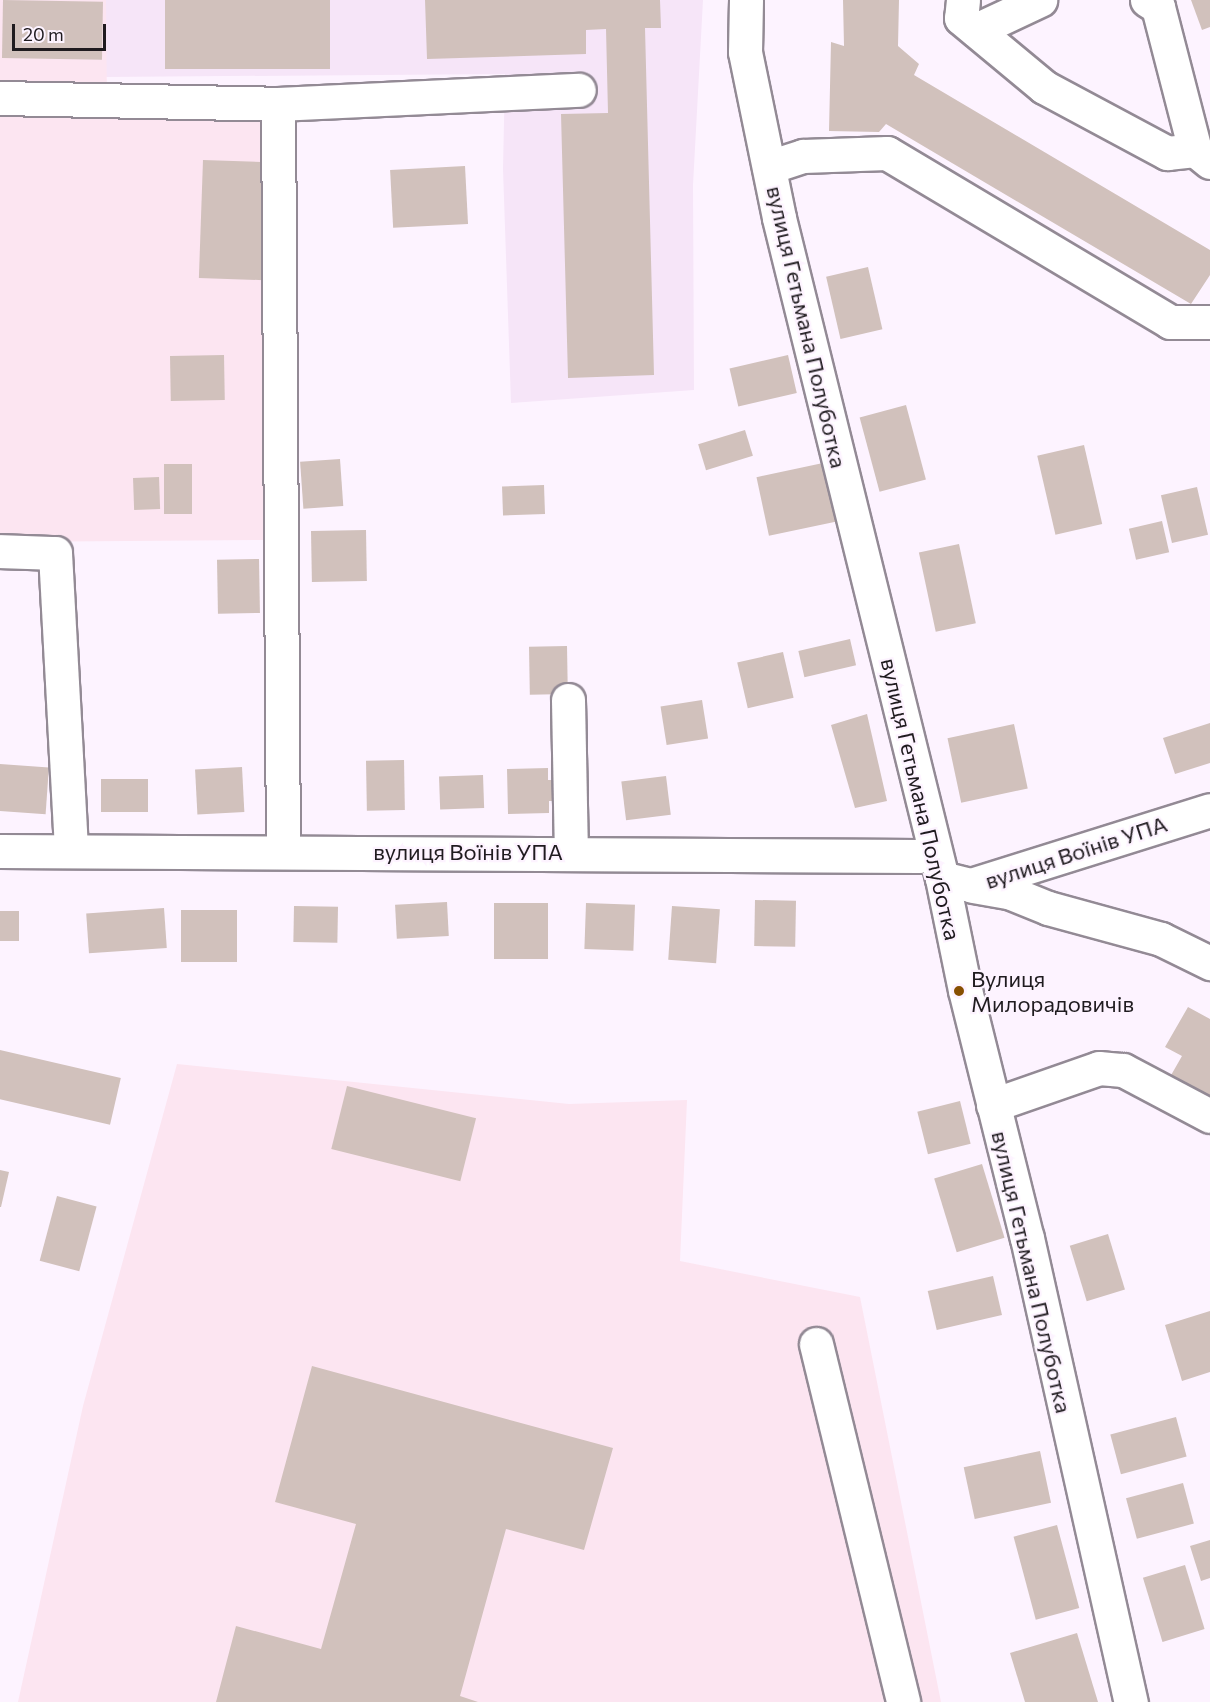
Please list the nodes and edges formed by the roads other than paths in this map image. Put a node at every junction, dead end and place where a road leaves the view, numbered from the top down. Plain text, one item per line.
1 (746, 0) edge
2 (963, 0) edge
3 (1040, 0) edge
4 (1147, 0) edge
5 (976, 30) junction
6 (579, 90) dead end
7 (0, 98) edge
8 (278, 104) junction
9 (1201, 141) edge
10 (769, 167) junction
11 (1210, 322) edge
12 (0, 551) edge
13 (568, 700) dead end
14 (1210, 810) edge
15 (0, 851) edge
16 (71, 851) junction
17 (283, 851) junction
18 (571, 853) junction
19 (949, 871) junction
20 (1210, 963) edge
21 (993, 1105) junction
22 (1210, 1116) edge
23 (816, 1344) dead end
24 (903, 1702) edge
25 (1131, 1702) edge

1 - 10 street, вулиця Гетьмана Полуботка
2 - 5 street
3 - 5 street
4 - 9 street
5 - 9 street
6 - 8 street
7 - 8 street
8 - 17 street
10 - 11 street
10 - 19 street, вулиця Гетьмана Полуботка
12 - 16 street
13 - 18 street
14 - 19 street, вулиця Воїнів УПА
15 - 16 street, вулиця Воїнів УПА
16 - 17 street, вулиця Воїнів УПА
17 - 18 street, вулиця Воїнів УПА
18 - 19 street, вулиця Воїнів УПА
19 - 20 street
19 - 21 street, вулиця Гетьмана Полуботка
21 - 22 street
21 - 25 street, вулиця Гетьмана Полуботка
23 - 24 street

